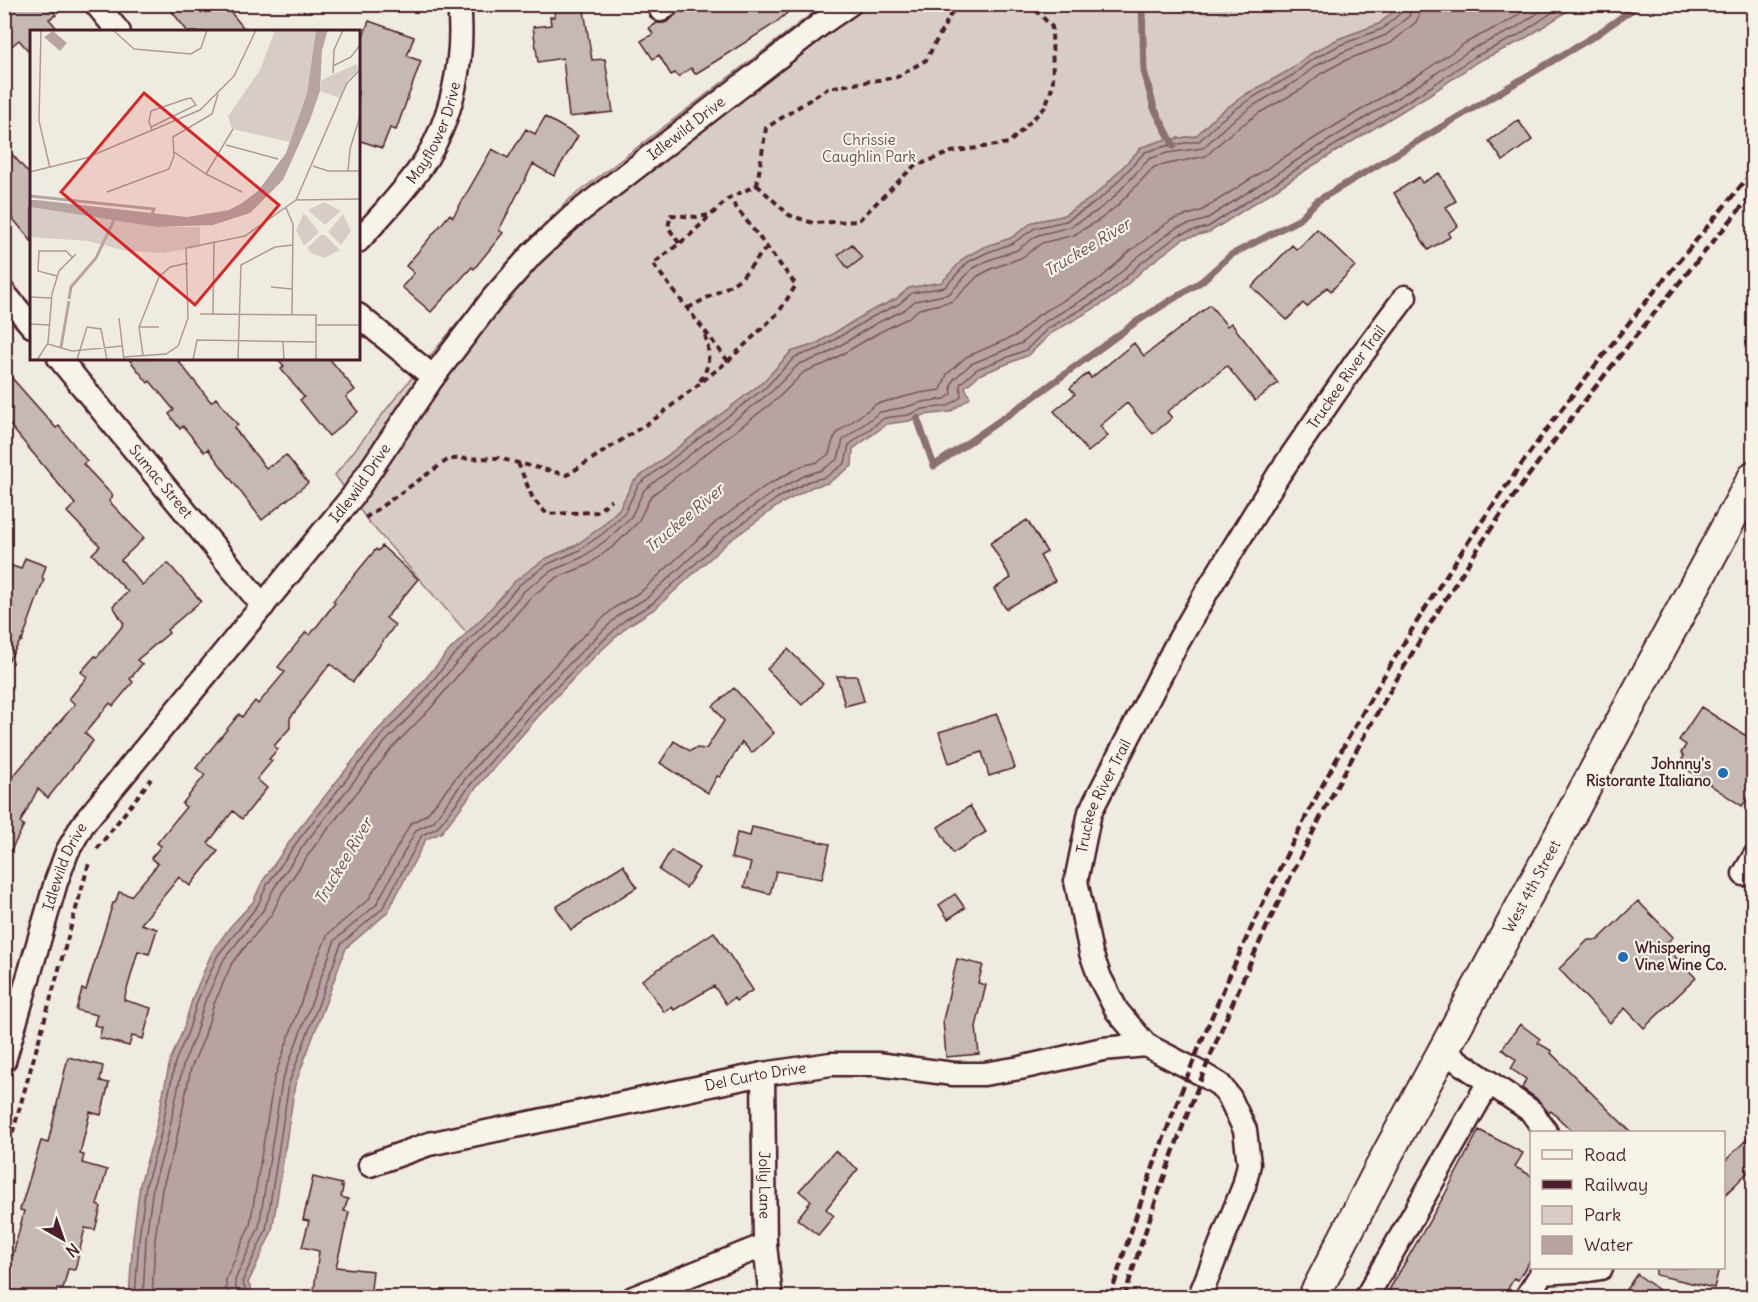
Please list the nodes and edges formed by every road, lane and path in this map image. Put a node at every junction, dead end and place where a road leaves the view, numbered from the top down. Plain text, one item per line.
1 (96, 4) edge
2 (459, 4) edge
3 (850, 4) edge
4 (964, 4) edge
5 (1030, 4) edge
6 (117, 30) edge
7 (757, 185) junction
8 (729, 198) junction
9 (712, 214) junction
10 (360, 239) edge
11 (679, 243) junction
12 (768, 247) junction
13 (4, 293) edge
14 (1405, 297) dead end
15 (688, 308) junction
16 (360, 317) edge
17 (30, 324) edge
18 (703, 328) junction
19 (61, 360) edge
20 (728, 361) junction
21 (433, 377) junction
22 (696, 387) junction
23 (518, 463) junction
24 (1754, 476) edge
25 (611, 500) dead end
26 (358, 527) dead end
27 (263, 606) junction
28 (157, 772) dead end
29 (96, 850) dead end
30 (90, 858) dead end
31 (1146, 1045) junction
32 (1443, 1051) junction
33 (4, 1061) edge
34 (763, 1074) junction
35 (1489, 1082) junction
36 (1545, 1131) edge
37 (4, 1163) edge
38 (370, 1165) dead end
39 (765, 1245) junction
40 (1596, 1269) edge
41 (1543, 1270) edge
42 (633, 1298) edge
43 (771, 1298) edge
44 (1199, 1298) edge
45 (1313, 1298) edge
46 (1366, 1298) edge
47 (1526, 1298) edge

1 - 6 street
2 - 10 street, Mayflower Drive
3 - 21 street, Idlewild Drive
4 - 7 path
5 - 7 path
7 - 8 path
8 - 9 path
8 - 12 path
9 - 11 path
9 - 11 path
11 - 15 path
12 - 15 path
12 - 20 path
13 - 17 street
14 - 31 street, Truckee River Trail
15 - 18 path
16 - 21 street
18 - 20 path
18 - 22 path
19 - 27 street, Sumac Street
20 - 22 path
21 - 27 street, Idlewild Drive
22 - 23 path
23 - 25 path
23 - 26 path
24 - 32 main road, West 4th Street
27 - 33 street, Idlewild Drive
28 - 29 path
30 - 37 path
31 - 34 street, Del Curto Drive
31 - 44 street, Truckee River Trail
32 - 35 street
32 - 45 main road, West 4th Street
34 - 38 street, Del Curto Drive
34 - 39 street, Jolly Lane
35 - 36 street
35 - 46 street
39 - 42 street
39 - 43 street, Jolly Lane
40 - 41 street
41 - 47 street

